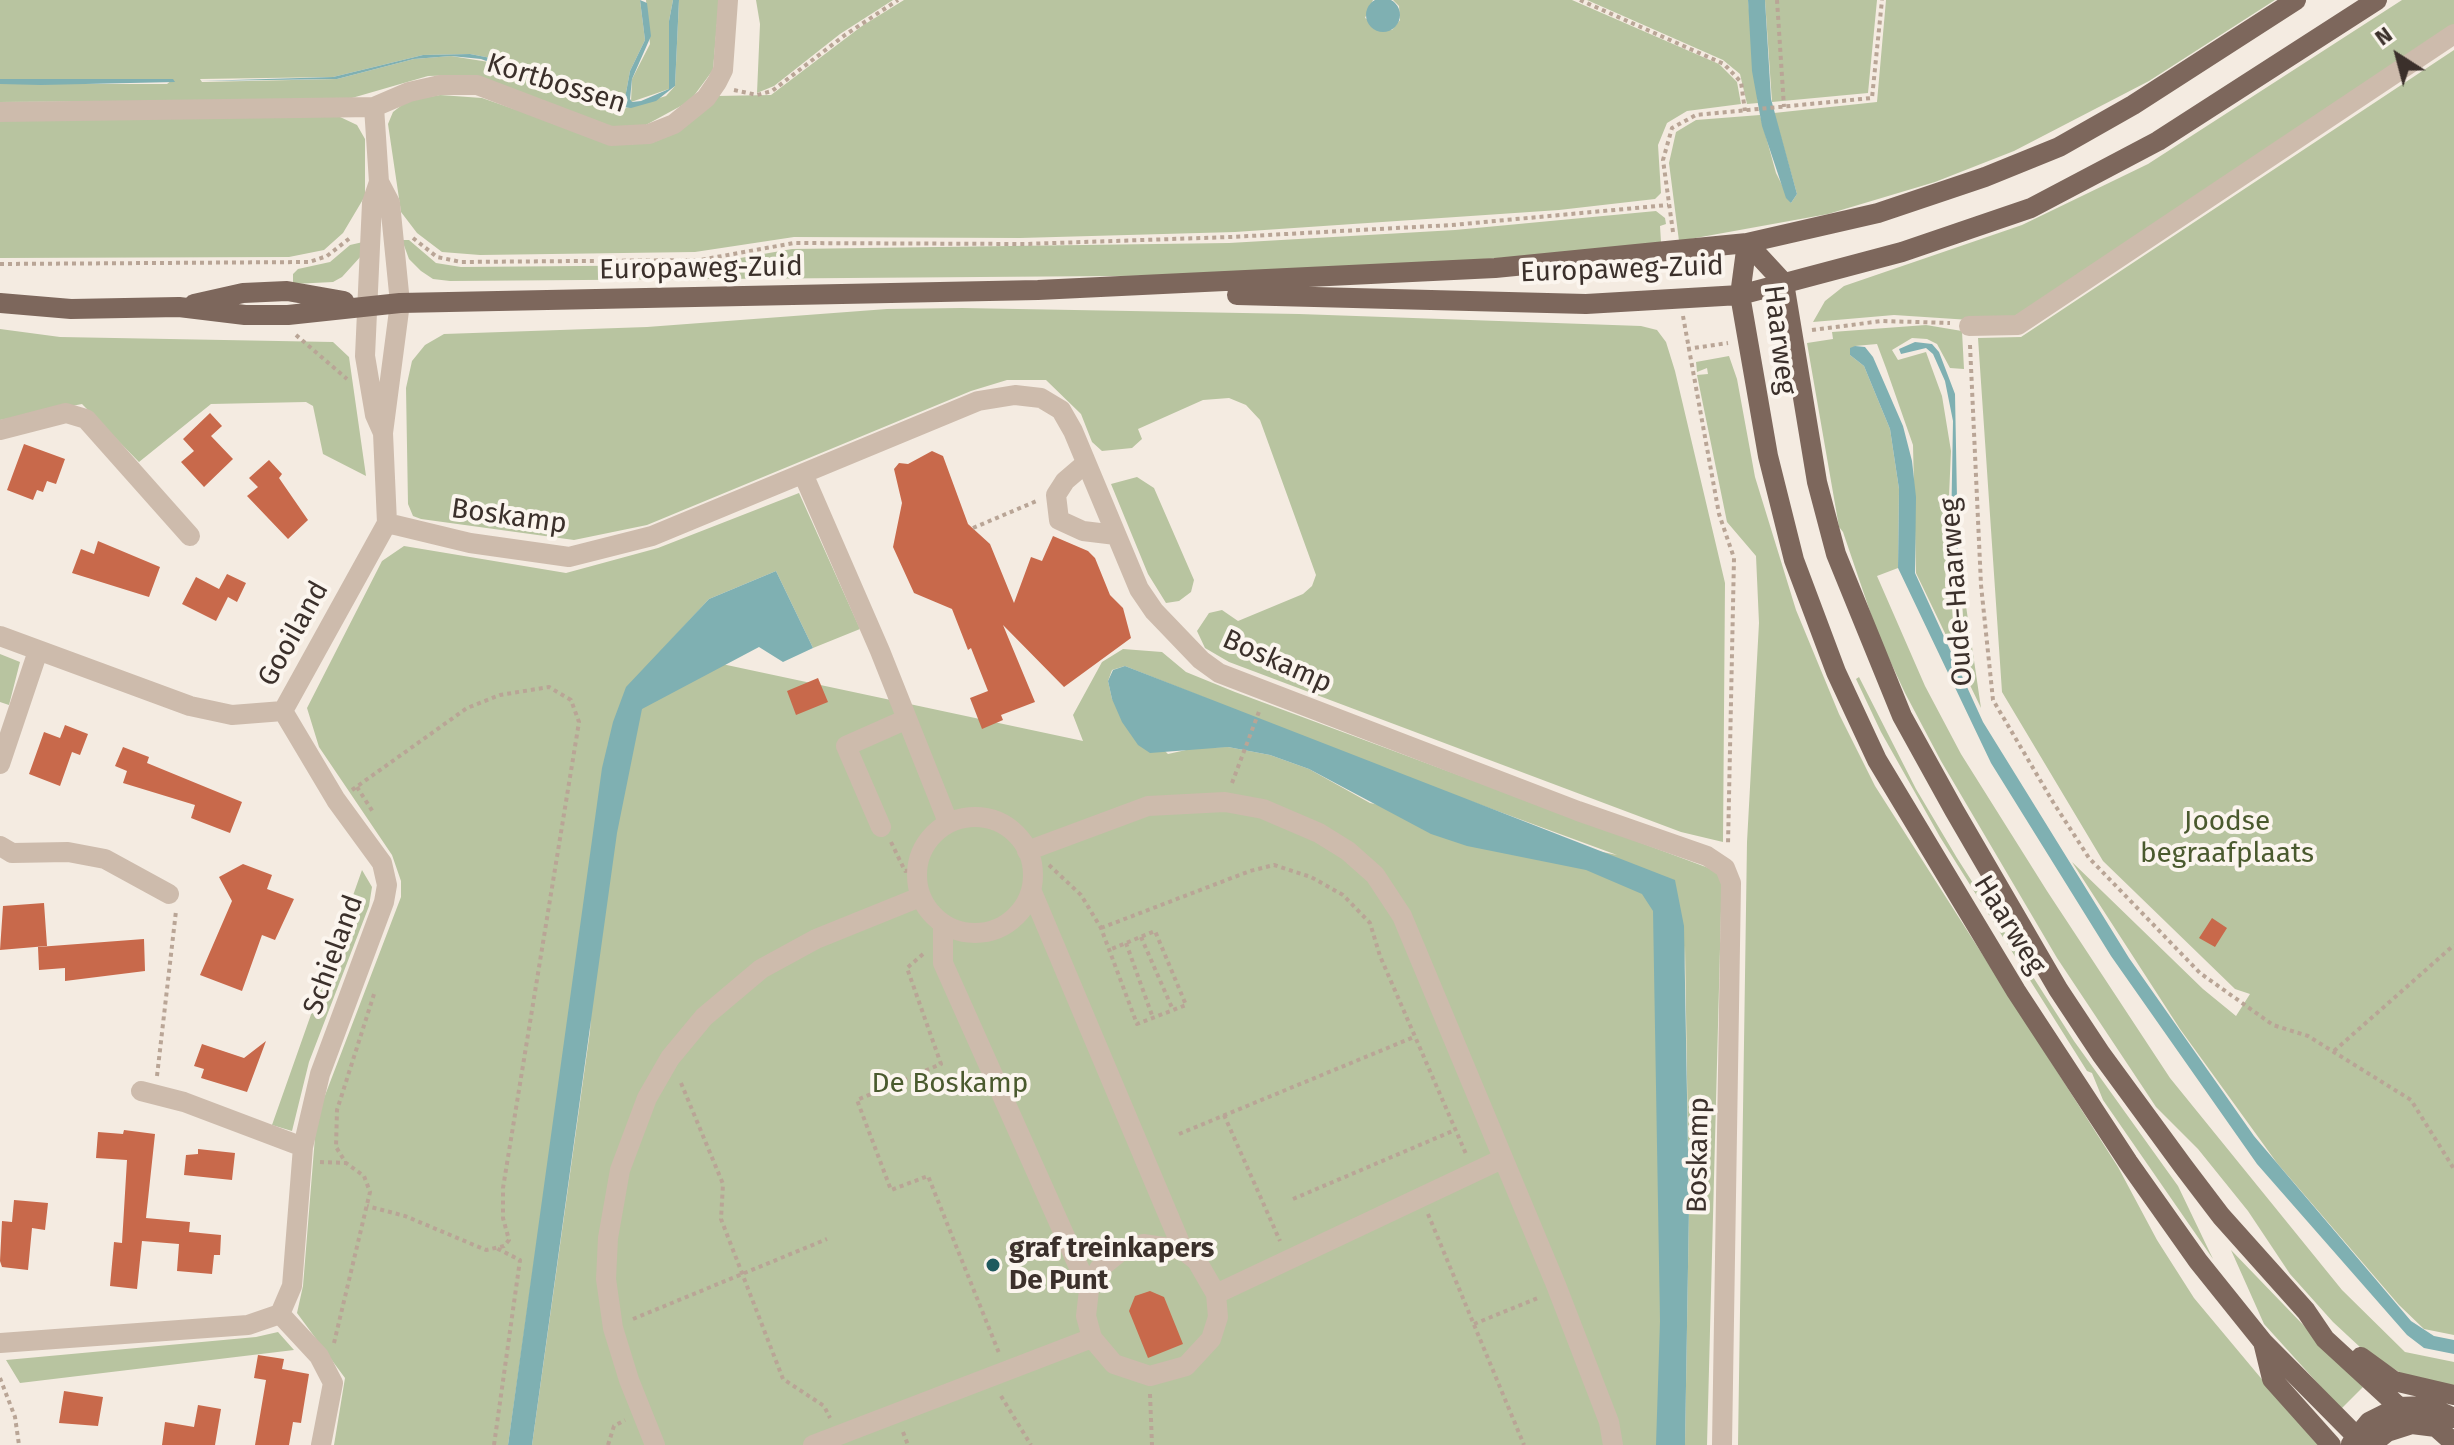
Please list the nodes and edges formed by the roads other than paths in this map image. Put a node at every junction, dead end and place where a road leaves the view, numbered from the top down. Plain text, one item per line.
1 (728, 0) edge
2 (2296, 0) edge
3 (2377, 0) edge
4 (2454, 34) edge
5 (374, 107) junction
6 (0, 112) edge
7 (379, 182) junction
8 (1747, 243) junction
9 (1784, 283) junction
10 (1038, 290) junction
11 (1740, 295) junction
12 (0, 303) edge
13 (400, 303) junction
14 (365, 304) junction
15 (179, 307) junction
16 (1969, 326) road end
17 (0, 430) edge
18 (383, 433) junction
19 (1086, 463) junction
20 (804, 476) junction
21 (387, 523) junction
22 (1116, 535) junction
23 (190, 536) dead end
24 (0, 636) edge
25 (38, 651) junction
26 (283, 711) junction
27 (907, 719) junction
28 (0, 764) edge
29 (948, 822) junction
30 (881, 827) road end
31 (0, 846) edge
32 (1032, 849) junction
33 (1032, 892) junction
34 (169, 894) road end
35 (920, 897) junction
36 (943, 925) junction
37 (147, 1092) road end
38 (303, 1147) junction
39 (1502, 1159) junction
40 (1183, 1250) junction
41 (1089, 1290) junction
42 (1216, 1294) junction
43 (2306, 1311) junction
44 (280, 1314) junction
45 (1092, 1338) junction
46 (2263, 1342) junction
47 (0, 1343) edge
48 (2454, 1395) edge
49 (2399, 1407) junction
50 (2454, 1418) edge
51 (2358, 1443) edge
52 (2454, 1443) edge
53 (321, 1445) edge
54 (655, 1445) edge
55 (813, 1445) edge
56 (1613, 1445) edge
57 (1722, 1445) edge
58 (2331, 1445) edge

1 - 5 street, Kortbossen
2 - 8 main road, Europaweg-Zuid
3 - 9 main road, Europaweg-Zuid
4 - 16 street
5 - 6 street, Kortbossen
5 - 7 street
7 - 13 street
7 - 14 street
8 - 9 main road, Haarweg
8 - 10 main road, Europaweg-Zuid
8 - 11 main road, Haarweg
9 - 11 main road, Europaweg-Zuid
9 - 43 main road, Haarweg
10 - 11 main road, Europaweg-Zuid
10 - 13 main road, Europaweg-Zuid
11 - 46 main road, Haarweg
12 - 15 main road, Europaweg-Zuid
13 - 14 main road, Europaweg-Zuid
13 - 18 street
14 - 15 main road, Europaweg-Zuid
14 - 15 main road, Europaweg-Zuid
14 - 18 street
17 - 23 street
18 - 21 street
19 - 20 street, Boskamp
19 - 22 street, Boskamp
19 - 22 street
20 - 21 street, Boskamp
20 - 27 street
21 - 26 street, Gooiland
22 - 57 street, Boskamp
24 - 25 street, Gooiland
25 - 26 street, Gooiland
25 - 28 street
26 - 38 street, Schieland
27 - 29 street
27 - 30 street
29 - 32 street
29 - 35 street
31 - 34 street
32 - 33 street
32 - 39 street
33 - 36 street
33 - 40 street
35 - 36 street
35 - 54 street
36 - 41 street
37 - 38 street
38 - 44 street, Schieland
39 - 42 street
39 - 56 street
40 - 41 street
40 - 42 street
41 - 45 street
42 - 45 street
43 - 48 main road, Haarweg
43 - 49 main road, Haarweg
44 - 47 street
44 - 53 street
45 - 55 street
46 - 51 main road, Haarweg
46 - 58 main road, Haarweg
49 - 50 main road
49 - 51 main road
51 - 52 main road

